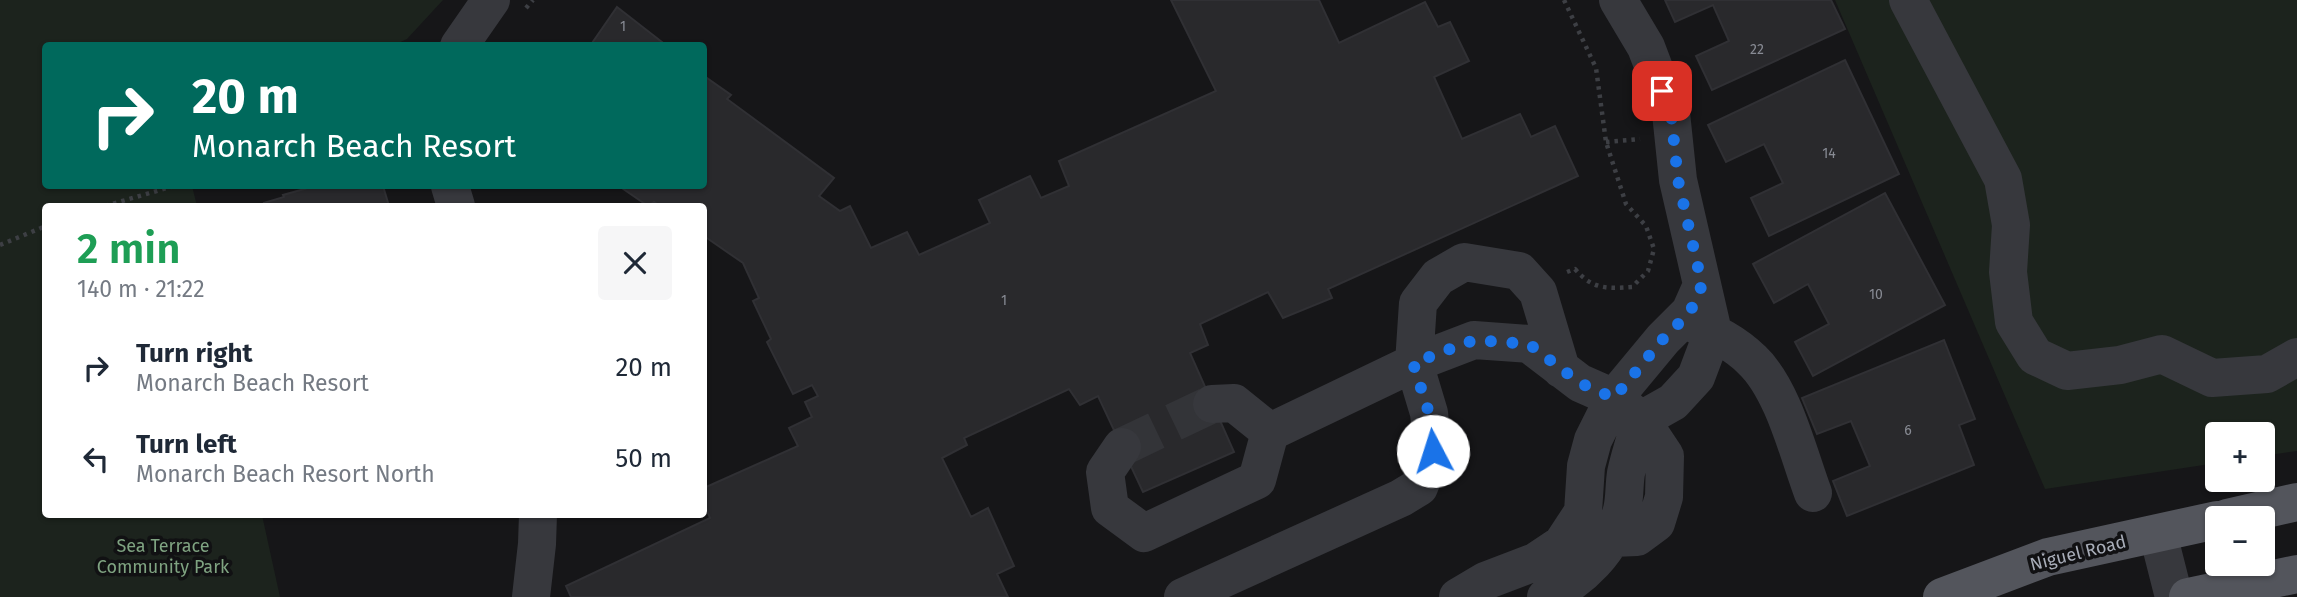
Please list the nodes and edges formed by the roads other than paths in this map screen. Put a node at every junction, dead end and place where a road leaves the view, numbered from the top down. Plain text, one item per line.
1 (491, 0) edge
2 (1618, 0) edge
3 (1908, 0) edge
4 (462, 42) edge
5 (1698, 325) junction
6 (2297, 357) edge
7 (1413, 363) junction
8 (1561, 369) junction
9 (1212, 404) tunnel mouth
10 (1627, 409) junction
11 (1270, 432) junction
12 (1122, 447) tunnel mouth
13 (1813, 493) dead end
14 (2297, 502) edge
15 (2275, 507) edge
16 (538, 518) edge
17 (2205, 523) edge
18 (1573, 527) junction
19 (2158, 534) junction
20 (1612, 538) junction
21 (2297, 574) edge
22 (531, 597) edge
23 (1183, 597) edge
24 (1458, 597) edge
25 (1546, 597) edge
26 (1942, 597) edge
27 (2174, 597) edge
28 (2188, 597) edge

1 - 4 street
2 - 5 street
3 - 6 street
5 - 10 street
5 - 13 street
7 - 8 street
7 - 8 street
7 - 11 street
7 - 23 street
8 - 10 street
9 - 11 street
10 - 18 street
10 - 20 street
11 - 12 street
14 - 15 main road
16 - 22 street
17 - 19 main road, Niguel Road
18 - 20 street
18 - 24 street
19 - 26 main road, Niguel Road
19 - 27 street
20 - 25 street
21 - 28 main road

